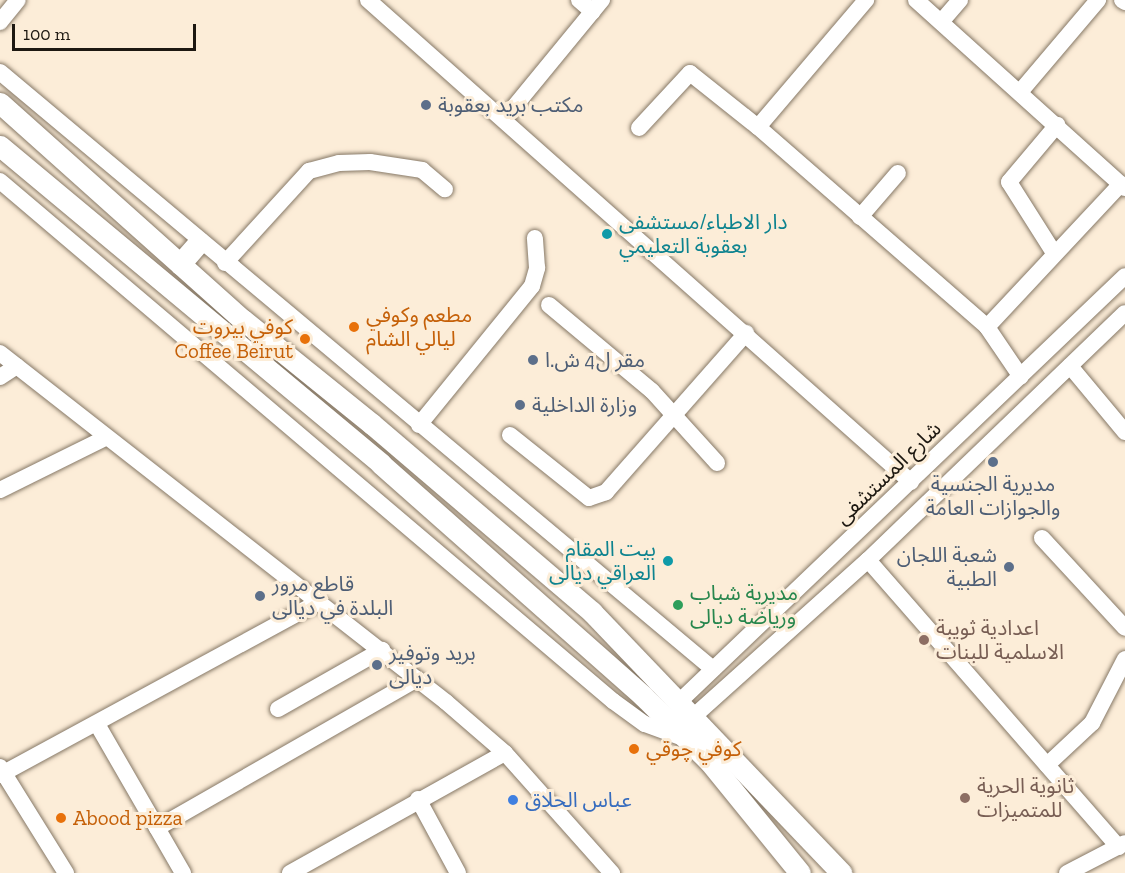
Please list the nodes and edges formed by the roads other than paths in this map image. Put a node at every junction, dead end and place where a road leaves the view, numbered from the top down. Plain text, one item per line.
1 (18, 0) edge
2 (368, 0) edge
3 (579, 0) edge
4 (866, 0) edge
5 (916, 0) edge
6 (960, 0) edge
7 (1098, 0) edge
8 (598, 6) edge
9 (941, 21) junction
10 (0, 22) edge
11 (0, 72) edge
12 (1020, 92) junction
13 (0, 103) edge
14 (505, 118) junction
15 (1057, 125) junction
16 (758, 127) junction
17 (639, 128) dead end
18 (0, 146) edge
19 (898, 173) dead end
20 (0, 181) edge
21 (1122, 181) edge
22 (445, 189) dead end
23 (860, 217) junction
24 (535, 238) dead end
25 (200, 242) junction
26 (1054, 253) junction
27 (225, 263) junction
28 (180, 264) junction
29 (1123, 283) edge
30 (549, 305) dead end
31 (1125, 313) edge
32 (987, 327) junction
33 (746, 333) junction
34 (0, 353) edge
35 (1035, 362) junction
36 (17, 366) junction
37 (1070, 366) junction
38 (1021, 376) junction
39 (0, 377) edge
40 (1053, 382) junction
41 (672, 414) junction
42 (419, 425) junction
43 (1125, 432) edge
44 (510, 435) dead end
45 (105, 438) junction
46 (717, 463) dead end
47 (911, 482) junction
48 (0, 490) edge
49 (1042, 537) dead end
50 (868, 560) junction
51 (318, 602) junction
52 (1125, 628) edge
53 (755, 630) junction
54 (770, 648) junction
55 (382, 650) junction
56 (1125, 658) edge
57 (713, 669) junction
58 (417, 679) junction
59 (278, 709) dead end
60 (687, 709) junction
61 (97, 724) junction
62 (687, 740) junction
63 (505, 753) junction
64 (1047, 765) junction
65 (1, 772) edge
66 (418, 799) junction
67 (157, 828) junction
68 (1121, 845) edge
69 (66, 873) edge
70 (183, 873) edge
71 (290, 873) edge
72 (458, 873) edge
73 (612, 873) edge
74 (800, 873) edge
75 (841, 873) edge
76 (1067, 873) edge

1 - 10 street
2 - 14 street
3 - 8 street
4 - 16 street
5 - 9 street
6 - 9 street
7 - 12 street
8 - 14 street
9 - 12 street
11 - 25 street
12 - 15 street
13 - 28 main road
14 - 33 street
15 - 21 street
15 - 26 street
16 - 17 street
16 - 23 street
18 - 62 main road
19 - 23 street
20 - 62 street
21 - 26 street
22 - 27 street
23 - 32 street
24 - 42 street
25 - 27 street
25 - 28 main road
26 - 32 street
27 - 42 street
28 - 60 main road
29 - 35 street, شارع المستشفى
30 - 41 street
31 - 37 street
32 - 38 street
33 - 41 street
33 - 47 street
34 - 36 street
35 - 38 street, شارع المستشفى
35 - 40 street
36 - 39 street
36 - 45 street
37 - 40 street
37 - 43 street
38 - 47 street, شارع المستشفى
40 - 50 street
41 - 44 street
41 - 46 street
42 - 57 street
45 - 48 street
45 - 51 street
47 - 53 street, شارع المستشفى
49 - 52 street
50 - 54 street
50 - 64 street
51 - 55 street
51 - 61 street
53 - 54 street
53 - 57 street, شارع المستشفى
54 - 60 street
55 - 58 street
55 - 59 street
56 - 64 street
57 - 60 street, شارع المستشفى
58 - 63 street
58 - 67 street
60 - 75 main road
61 - 65 street
61 - 67 street
62 - 74 main road
63 - 66 street
63 - 73 street
64 - 68 street
65 - 69 street
66 - 71 street
66 - 72 street
67 - 70 street
68 - 76 street

